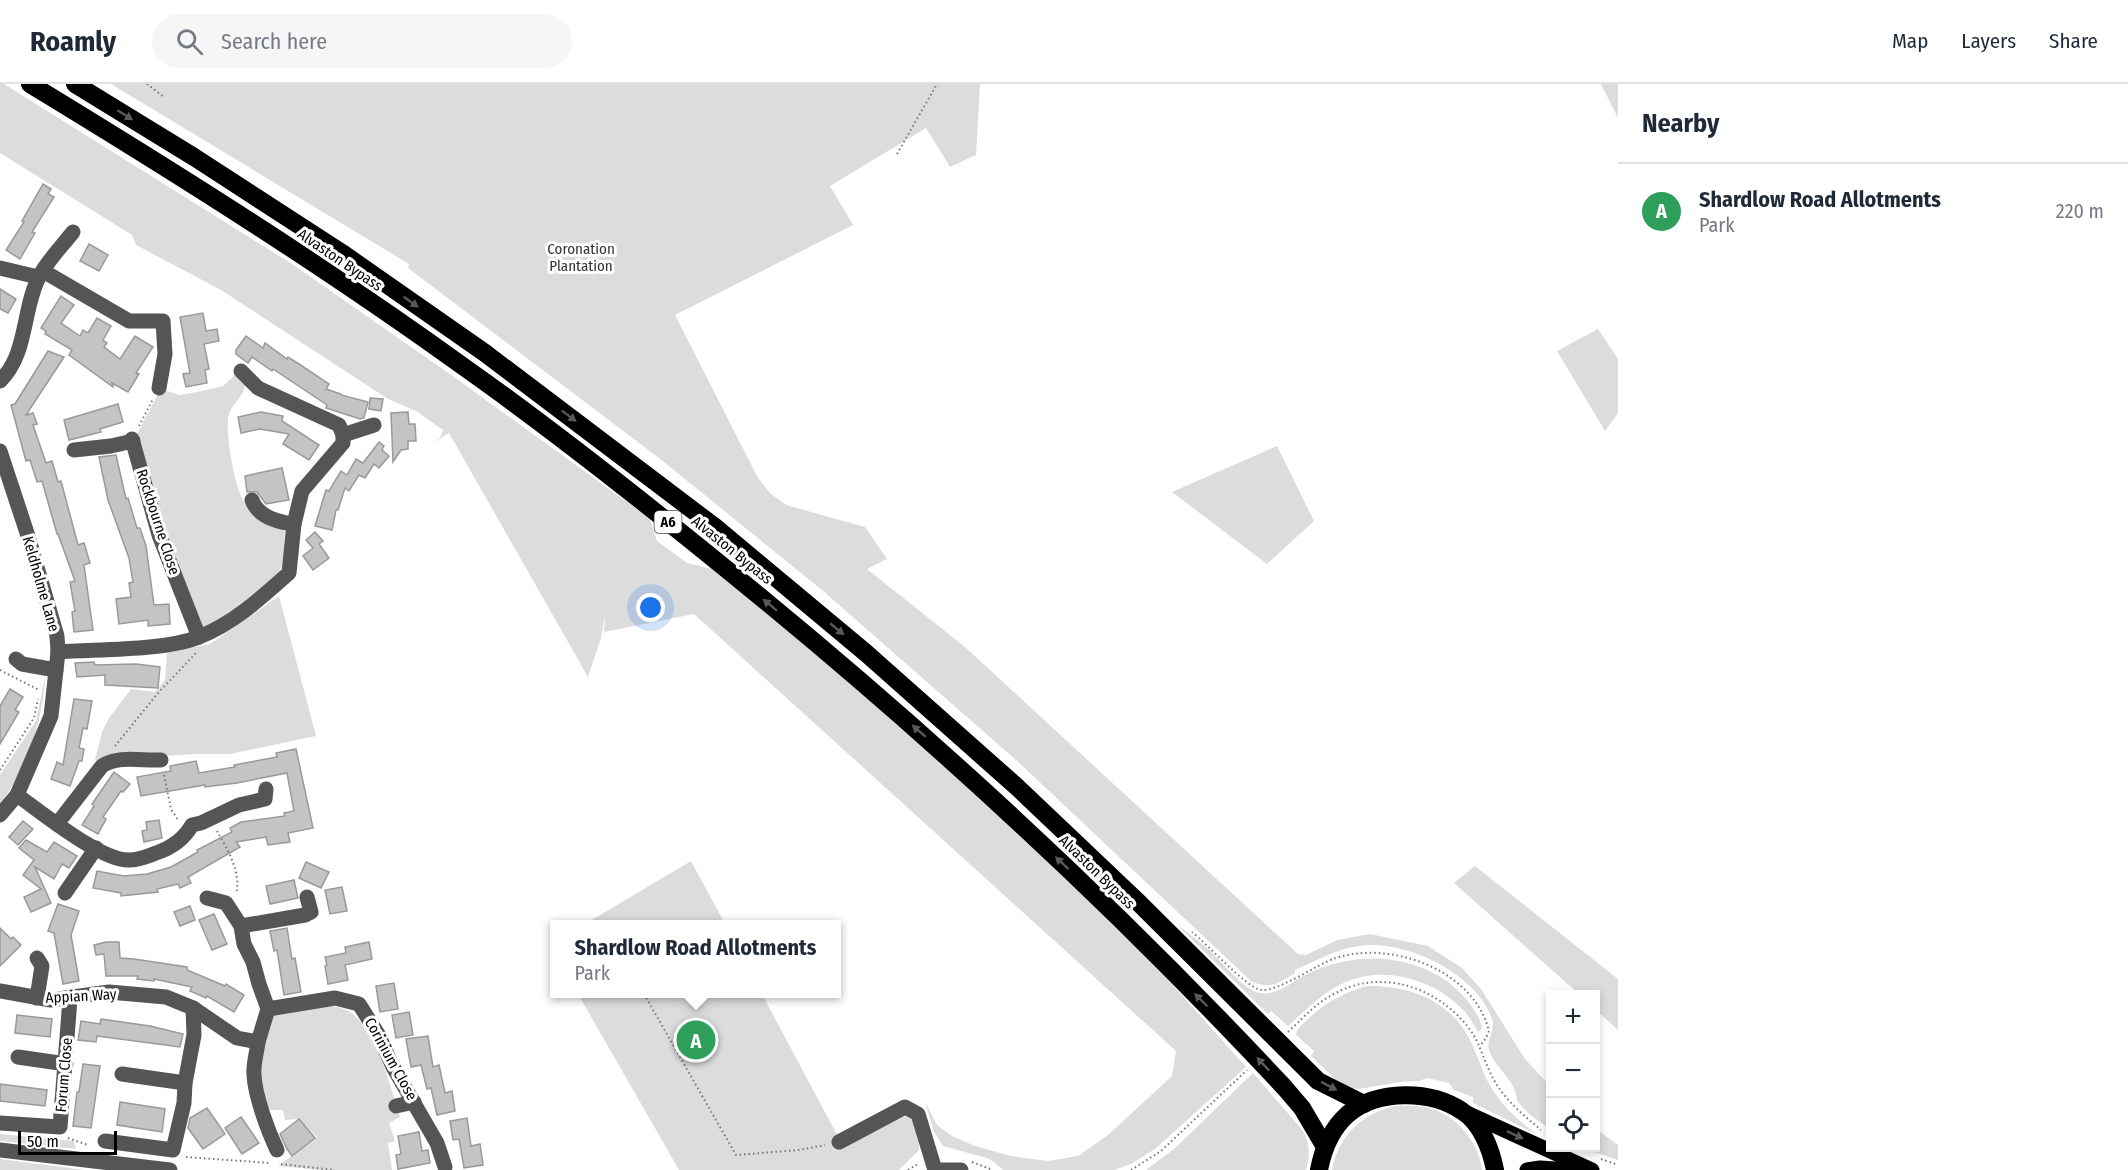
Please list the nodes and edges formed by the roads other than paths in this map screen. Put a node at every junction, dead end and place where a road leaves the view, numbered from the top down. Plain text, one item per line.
1 (30, 84) edge
2 (75, 84) edge
3 (73, 232) dead end
4 (0, 268) edge
5 (40, 274) junction
6 (241, 371) dead end
7 (0, 381) edge
8 (159, 388) road end
9 (374, 425) dead end
10 (343, 435) junction
11 (74, 450) dead end
12 (0, 451) edge
13 (4, 472) edge
14 (252, 500) dead end
15 (294, 524) junction
16 (201, 636) junction
17 (58, 652) junction
18 (15, 659) dead end
19 (56, 670) junction
20 (161, 760) road end
21 (266, 789) dead end
22 (17, 795) junction
23 (0, 815) edge
24 (57, 824) junction
25 (96, 848) junction
26 (65, 893) dead end
27 (307, 897) dead end
28 (207, 898) dead end
29 (241, 926) junction
30 (37, 958) dead end
31 (0, 991) edge
32 (37, 998) junction
33 (70, 999) junction
34 (193, 1008) junction
35 (268, 1009) junction
36 (258, 1042) junction
37 (18, 1058) dead end
38 (66, 1064) junction
39 (122, 1074) dead end
40 (185, 1083) junction
41 (414, 1102) junction
42 (1364, 1104) junction
43 (396, 1106) dead end
44 (1462, 1110) junction
45 (0, 1123) edge
46 (105, 1141) dead end
47 (839, 1142) road end
48 (1325, 1146) junction
49 (0, 1150) edge
50 (277, 1150) dead end
51 (445, 1167) dead end
52 (171, 1170) edge
53 (935, 1170) edge
54 (961, 1170) edge
55 (1319, 1170) edge
56 (1495, 1170) edge
57 (1527, 1170) edge
58 (1570, 1170) edge
59 (1592, 1170) edge

48 -> 1 highway, Alvaston Bypass / A6
2 -> 42 highway, Alvaston Bypass / A6
3 - 5 street
4 - 5 street
5 - 7 street
5 - 8 street
6 - 10 street
9 - 10 street
10 - 15 street
11 - 16 street, Rockbourne Close
12 - 13 street, Keldholme Lane
13 - 17 street, Keldholme Lane
14 - 15 street
15 - 16 street
16 - 17 street
17 - 19 street, Keldholme Lane
18 - 19 street
19 - 22 street, Keldholme Lane
20 - 24 street
21 - 25 street
22 - 23 street, Keldholme Lane
22 - 24 street
24 - 25 street
25 - 26 street
27 - 29 street
28 - 29 street
29 - 35 street
30 - 32 street
31 - 32 street, Appian Way
32 - 33 street, Appian Way
33 - 34 street, Appian Way
33 - 38 street, Forum Close
34 - 36 street, Appian Way
34 - 40 street
35 - 36 street
35 - 41 street, Corinium Close
36 - 50 street
37 - 38 street
38 - 45 street, Forum Close
39 - 40 street
40 - 46 street
41 - 43 street
41 - 51 street, Corinium Close
42 - 44 highway
42 - 48 highway
44 - 56 highway
44 -> 59 main road
47 - 53 street
48 - 55 highway
49 - 52 street
53 - 54 street
57 - 58 main road

